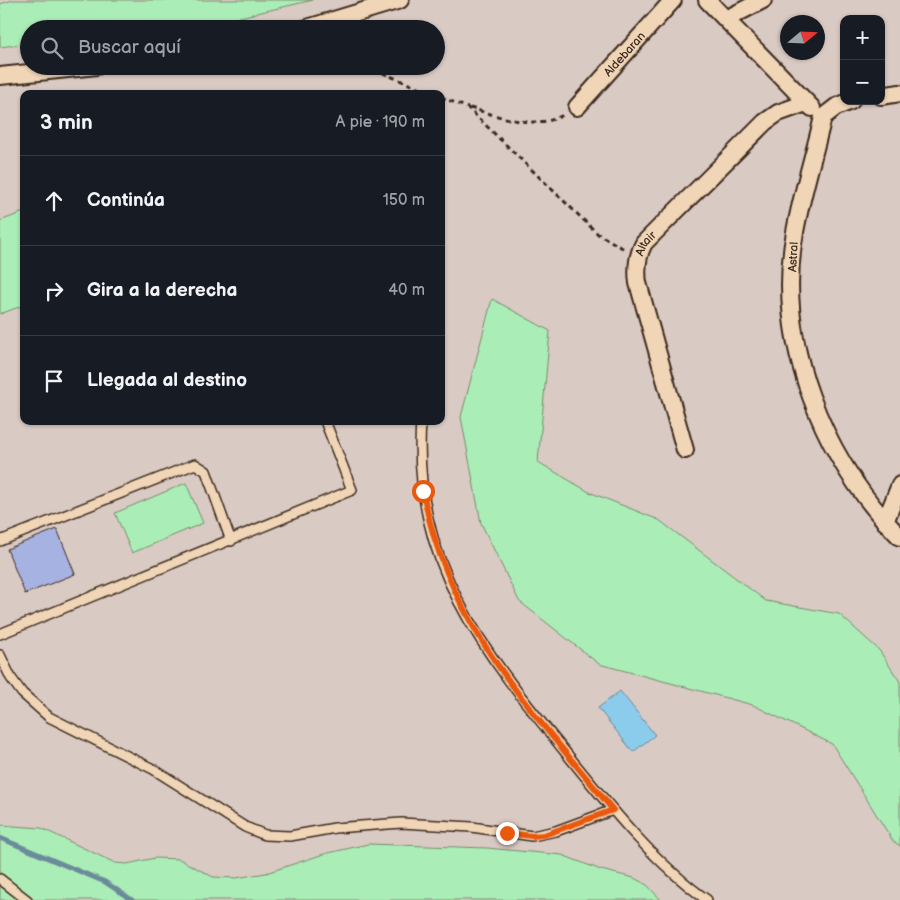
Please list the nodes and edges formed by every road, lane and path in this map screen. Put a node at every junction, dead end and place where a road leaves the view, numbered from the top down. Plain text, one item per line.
1 (400, 0) edge
2 (673, 0) edge
3 (707, 0) edge
4 (763, 0) edge
5 (726, 19) junction
6 (334, 20) edge
7 (20, 74) edge
8 (388, 75) edge
9 (0, 76) edge
10 (423, 90) edge
11 (900, 93) edge
12 (885, 95) edge
13 (445, 99) edge
14 (806, 103) junction
15 (841, 105) edge
16 (577, 107) joint
17 (468, 108) junction
18 (823, 117) junction
19 (638, 257) junction
20 (327, 425) edge
21 (421, 425) edge
22 (685, 450) dead end
23 (900, 485) edge
24 (885, 522) junction
25 (900, 537) edge
26 (0, 541) edge
27 (231, 541) junction
28 (0, 634) edge
29 (0, 654) edge
30 (613, 810) junction
31 (0, 879) edge
32 (27, 900) edge
33 (707, 900) edge

1 - 6 street
2 - 16 street, Aldebaran
3 - 5 street
4 - 5 street
5 - 14 street
7 - 9 street
8 - 10 path
11 - 12 street
13 - 17 path
14 - 18 street
14 - 19 street, Altair
15 - 18 street
16 - 17 path
17 - 19 path
18 - 24 street, Astral
19 - 22 street, Altair
20 - 27 lane
21 - 30 lane
23 - 24 street
24 - 25 street, Astral
26 - 27 lane
27 - 28 lane
29 - 30 lane
30 - 33 lane
31 - 32 lane

